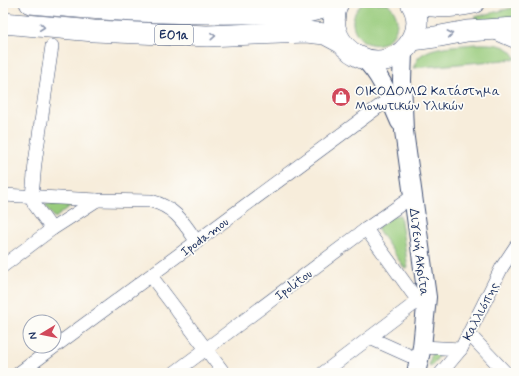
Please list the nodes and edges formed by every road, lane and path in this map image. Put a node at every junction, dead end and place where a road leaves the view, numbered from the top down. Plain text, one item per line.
1 (30, 3) edge
2 (335, 3) edge
3 (338, 3) edge
4 (412, 3) edge
5 (474, 3) edge
6 (3, 23) edge
7 (516, 28) edge
8 (488, 30) junction
9 (516, 42) edge
10 (342, 43) junction
11 (52, 46) dead end
12 (407, 46) junction
13 (365, 60) junction
14 (389, 99) junction
15 (404, 132) junction
16 (3, 195) edge
17 (413, 196) junction
18 (32, 197) junction
19 (97, 200) junction
20 (52, 229) junction
21 (366, 229) junction
22 (197, 242) junction
23 (516, 248) edge
24 (3, 266) edge
25 (152, 276) junction
26 (422, 299) junction
27 (469, 334) junction
28 (370, 338) junction
29 (206, 349) junction
30 (461, 349) junction
31 (419, 360) edge
32 (19, 373) edge
33 (174, 373) edge
34 (224, 373) edge
35 (323, 373) edge
36 (441, 373) edge
37 (506, 373) edge

1 - 2 main road, ΕΟ1α
3 - 10 main road, ΕΟ1α
4 - 5 main road
4 - 12 main road
6 -> 10 main road, ΕΟ1α
7 - 8 main road
8 - 9 street
12 -> 8 main road
10 - 13 main road, ΕΟ1α
11 - 18 street
12 - 13 main road
12 - 15 main road, Διγενή Ακρίτα
13 - 14 main road, Διγενή Ακρίτα
14 - 15 main road, Διγενή Ακρίτα
14 - 22 street, Ipodamou
15 - 17 main road, Διγενή Ακρίτα
16 - 18 street
17 - 21 street, Ipolitou
17 - 26 main road, Διγενή Ακρίτα
18 - 19 street
18 - 20 street
19 - 20 street
19 - 22 street
20 - 24 street
21 - 26 street
21 - 29 street, Ipolitou
22 - 25 street, Ipodamou
23 - 27 street, Καλλιόπης
25 - 29 street
25 - 32 street, Ipodamou
26 - 28 street
26 - 31 main road, Διγενή Ακρίτα
27 - 30 street, Καλλιόπης
27 - 37 street
28 - 31 street
28 - 35 street
29 - 33 street, Ipolitou
29 - 34 street
30 - 31 street
30 - 36 street, Καλλιόπης

